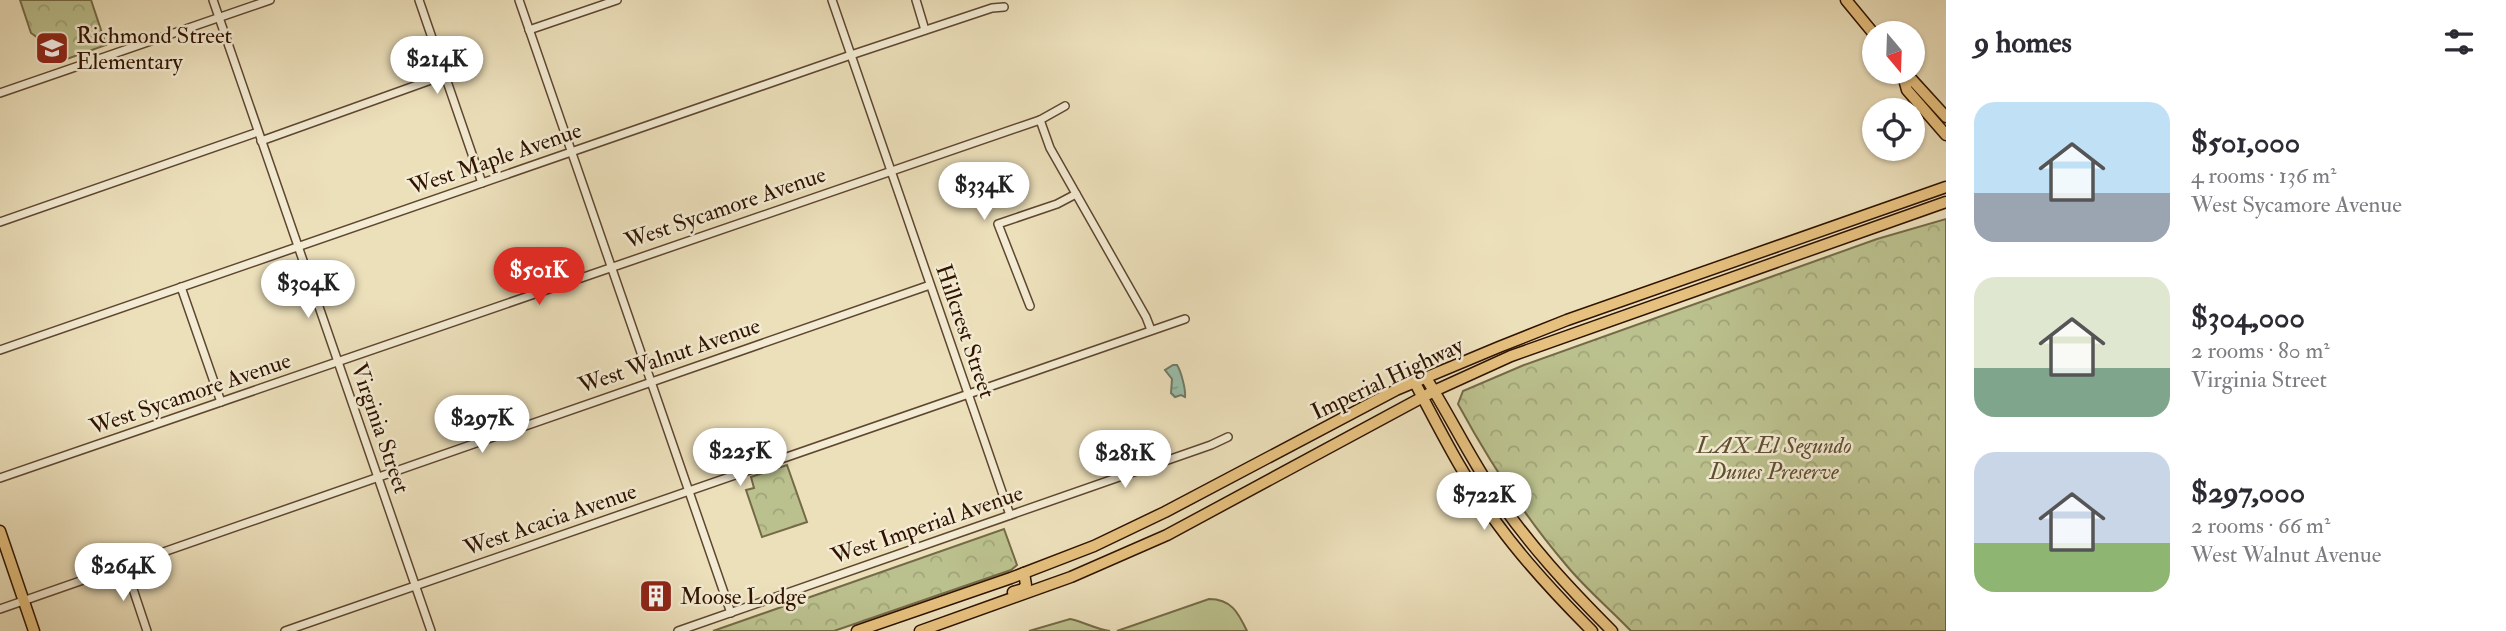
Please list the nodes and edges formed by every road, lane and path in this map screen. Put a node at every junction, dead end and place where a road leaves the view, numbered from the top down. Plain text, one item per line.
1 (212, 0) edge
2 (270, 0) edge
3 (419, 0) edge
4 (519, 0) edge
5 (617, 0) edge
6 (832, 0) edge
7 (916, 0) edge
8 (1846, 0) edge
9 (1004, 7) dead end
10 (219, 18) junction
11 (1863, 21) edge
12 (529, 30) junction
13 (925, 30) junction
14 (851, 55) junction
15 (445, 75) junction
16 (1906, 84) edge
17 (1915, 84) edge
18 (0, 93) edge
19 (1065, 106) dead end
20 (1946, 117) edge
21 (1040, 120) junction
22 (258, 132) junction
23 (1946, 135) edge
24 (261, 141) junction
25 (572, 152) junction
26 (891, 170) junction
27 (482, 183) junction
28 (1946, 187) edge
29 (1076, 194) junction
30 (1946, 202) edge
31 (0, 222) edge
32 (298, 247) junction
33 (611, 267) junction
34 (930, 285) junction
35 (181, 287) junction
36 (1030, 306) dead end
37 (1185, 319) dead end
38 (1151, 330) junction
39 (0, 351) edge
40 (338, 363) junction
41 (1426, 378) junction
42 (651, 381) junction
43 (1415, 383) junction
44 (1434, 391) junction
45 (968, 394) junction
46 (1423, 398) junction
47 (221, 402) junction
48 (1228, 437) dead end
49 (378, 477) junction
50 (0, 478) edge
51 (689, 491) junction
52 (1010, 515) junction
53 (0, 531) edge
54 (125, 565) junction
55 (1024, 573) junction
56 (415, 586) junction
57 (24, 600) junction
58 (985, 608) junction
59 (0, 609) edge
60 (731, 613) junction
61 (34, 631) edge
62 (147, 631) edge
63 (285, 631) edge
64 (431, 631) edge
65 (678, 631) edge
66 (857, 631) edge
67 (920, 631) edge
68 (1592, 631) edge
69 (1612, 631) edge

1 - 10 street, Virginia Street
2 - 10 street
3 - 15 street
4 - 12 street
5 - 12 street
6 - 14 street, Hillcrest Street
7 - 13 street
8 - 11 main road
9 - 13 street, West Maple Avenue
10 - 18 street
10 - 22 street, Virginia Street
12 - 25 street
13 - 14 street, West Maple Avenue
14 - 25 street, West Maple Avenue
14 - 26 street, Hillcrest Street
15 - 24 street
15 - 27 street
16 - 23 main road
17 - 20 main road
19 - 21 street, West Sycamore Avenue
21 - 26 street, West Sycamore Avenue
21 - 29 street
22 - 24 street, Virginia Street
22 - 31 street
24 - 32 street, Virginia Street
25 - 27 street, West Maple Avenue
25 - 33 street
26 - 33 street, West Sycamore Avenue
26 - 34 street, Hillcrest Street
27 - 32 street, West Maple Avenue
28 - 41 main road, Imperial Highway
29 - 36 street
29 - 38 street
30 - 44 main road, Imperial Highway
32 - 35 street, West Maple Avenue
32 - 40 street, Virginia Street
33 - 40 street, West Sycamore Avenue
33 - 42 street
34 - 42 street, West Walnut Avenue
34 - 45 street, Hillcrest Street
35 - 39 street, West Maple Avenue
35 - 47 street
37 - 38 street, West Acacia Avenue
38 - 45 street, West Acacia Avenue
40 - 47 street, West Sycamore Avenue
40 - 49 street, Virginia Street
41 - 43 main road, Imperial Highway
41 - 44 main road
42 - 49 street, West Walnut Avenue
42 - 51 street
43 - 46 main road
43 - 55 main road, Imperial Highway
44 - 46 main road, Imperial Highway
44 - 69 main road
45 - 51 street, West Acacia Avenue
45 - 52 street, Hillcrest Street
46 - 58 main road, Imperial Highway
46 - 68 main road
47 - 50 street, West Sycamore Avenue
48 - 52 street, West Imperial Avenue
49 - 54 street, West Walnut Avenue
49 - 56 street, Virginia Street
51 - 56 street, West Acacia Avenue
51 - 60 street
52 - 60 street, West Imperial Avenue
53 - 57 main road
54 - 57 street, West Walnut Avenue
54 - 62 street
55 - 58 main road
55 - 66 main road, Imperial Highway
56 - 63 street, West Acacia Avenue
56 - 64 street, Virginia Street
57 - 59 street, West Walnut Avenue
57 - 61 main road
58 - 67 main road, Imperial Highway
60 - 65 street, West Imperial Avenue

